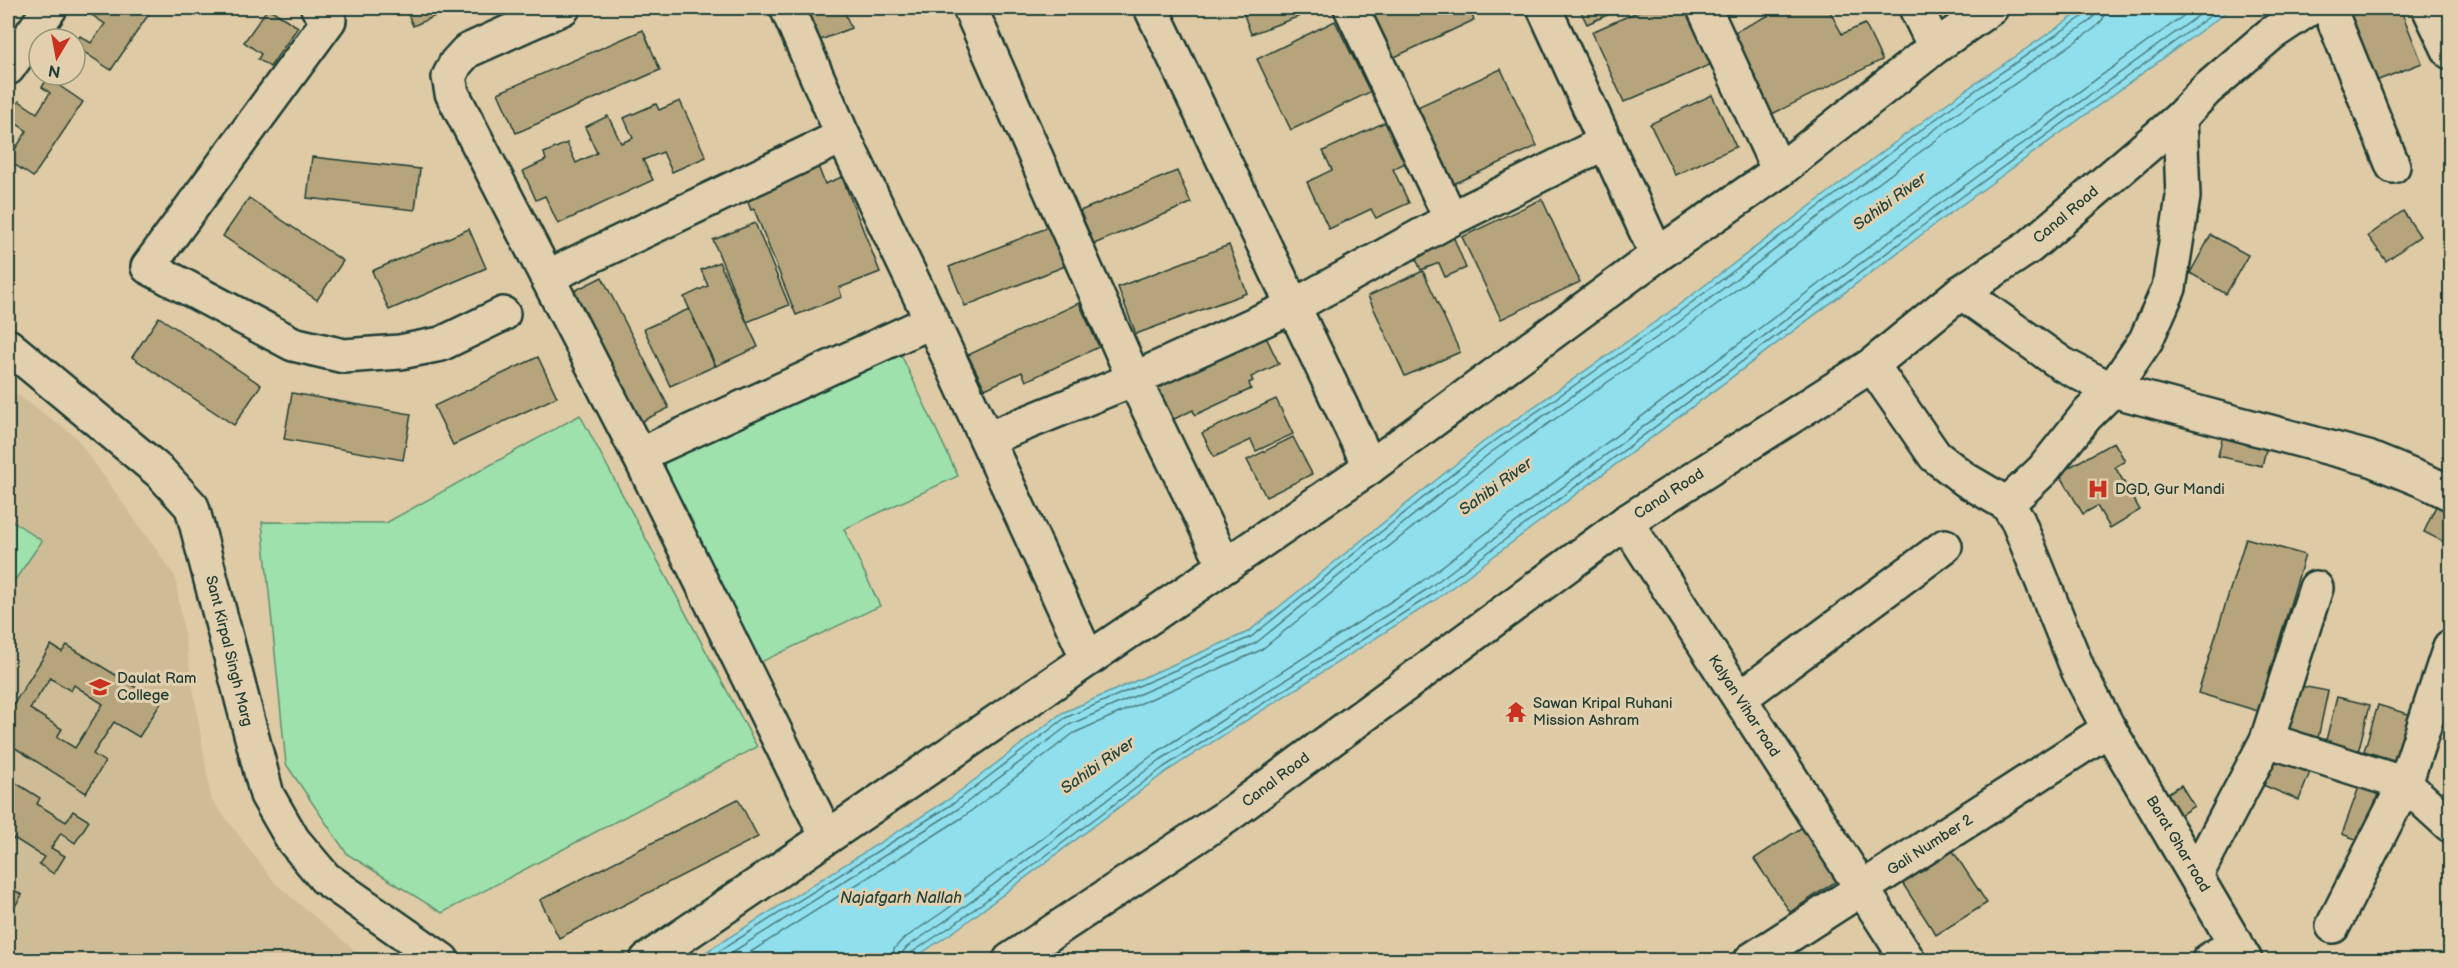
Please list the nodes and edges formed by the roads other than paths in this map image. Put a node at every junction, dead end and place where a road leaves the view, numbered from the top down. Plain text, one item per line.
1 (50, 8) edge
2 (318, 8) edge
3 (563, 8) edge
4 (786, 8) edge
5 (970, 8) edge
6 (1151, 8) edge
7 (1351, 8) edge
8 (1544, 8) edge
9 (1704, 8) edge
10 (1916, 8) edge
11 (1991, 8) edge
12 (2310, 8) edge
13 (2329, 8) edge
14 (2429, 8) edge
15 (1935, 47) junction
16 (2451, 52) edge
17 (8, 68) edge
18 (2180, 118) junction
19 (843, 136) junction
20 (1606, 142) junction
21 (2393, 166) dead end
22 (1779, 171) junction
23 (1451, 219) junction
24 (1657, 255) junction
25 (547, 277) junction
26 (1961, 292) junction
27 (1294, 306) junction
28 (503, 314) dead end
29 (932, 321) junction
30 (8, 346) edge
31 (1872, 364) junction
32 (1134, 379) junction
33 (2112, 390) junction
34 (987, 439) junction
35 (639, 455) junction
36 (1370, 467) junction
37 (2451, 494) edge
38 (2007, 504) junction
39 (1626, 522) junction
40 (1945, 546) dead end
41 (1225, 566) junction
42 (2316, 588) dead end
43 (2451, 647) edge
44 (1088, 659) junction
45 (1740, 698) junction
46 (2109, 729) junction
47 (2268, 740) junction
48 (2405, 784) junction
49 (2451, 825) edge
50 (827, 837) junction
51 (2196, 875) junction
52 (1862, 890) junction
53 (2333, 926) dead end
54 (2241, 952) edge
55 (442, 960) edge
56 (647, 960) edge
57 (1010, 960) edge
58 (1751, 960) edge
59 (1908, 960) edge
60 (2209, 960) edge

1 - 17 street
2 - 28 street
3 - 25 street
4 - 19 street
5 - 32 street
6 - 27 street
7 - 23 street
8 - 20 street
9 - 22 street
10 - 15 street
11 - 15 street
12 - 18 street, Canal Road
13 - 21 street
14 - 16 street
15 - 22 street
18 - 26 street, Canal Road
18 - 33 street
19 - 25 street
19 - 29 street
20 - 23 street
20 - 24 street
22 - 24 street
23 - 27 street
24 - 36 street
25 - 35 street
26 - 31 street, Canal Road
26 - 33 street
27 - 32 street
27 - 36 street
29 - 34 street
29 - 35 street
30 - 55 street, Sant Kirpal Singh Marg
31 - 38 street
31 - 39 street, Canal Road
32 - 34 street
32 - 41 street
33 - 37 street
33 - 38 street
34 - 44 street
35 - 50 street
36 - 41 street
38 - 46 street, Barat Ghar road
39 - 45 street, Kalyan Vihar road
39 - 57 street, Canal Road
40 - 45 street
41 - 44 street
42 - 47 street
43 - 48 street
44 - 50 street
45 - 52 street, Kalyan Vihar road
46 - 51 street, Barat Ghar road
46 - 52 street, Gali Number 2
47 - 48 street
47 - 51 street
48 - 49 street
48 - 53 street
50 - 56 street
51 - 54 street, Barat Ghar road
52 - 58 street, Gali Number 2
52 - 59 street, Kalyan Vihar road
54 - 60 street

